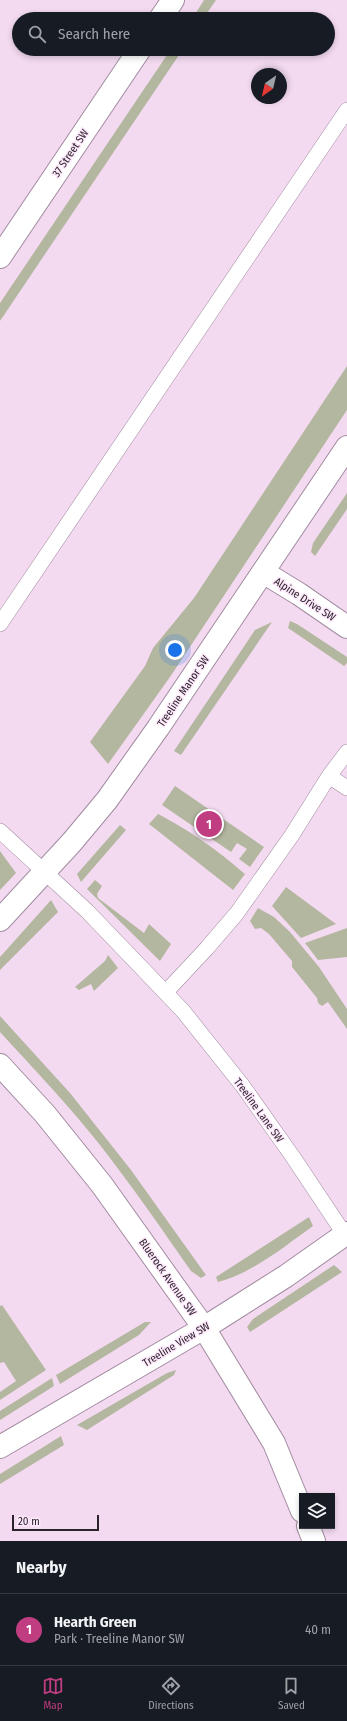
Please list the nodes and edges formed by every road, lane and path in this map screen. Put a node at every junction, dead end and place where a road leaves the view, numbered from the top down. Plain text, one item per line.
1 (173, 0) edge
2 (165, 12) edge
3 (135, 56) edge
4 (347, 110) edge
5 (0, 257) edge
6 (347, 447) edge
7 (262, 572) junction
8 (0, 624) edge
9 (347, 627) edge
10 (347, 752) edge
11 (329, 776) junction
12 (347, 788) edge
13 (0, 831) edge
14 (44, 872) junction
15 (0, 920) edge
16 (166, 992) junction
17 (0, 1065) edge
18 (346, 1235) edge
19 (204, 1328) junction
20 (0, 1447) edge
21 (299, 1504) edge
22 (309, 1529) edge
23 (314, 1541) edge

1 - 2 street
3 - 5 street, 37 Street SW
4 - 8 lane
6 - 7 street, Treeline Manor SW
7 - 9 street, Alpine Drive SW
7 - 14 street, Treeline Manor SW
10 - 11 lane
11 - 12 lane
11 - 16 lane
13 - 14 lane, Treeline Lane SW
14 - 15 street, Treeline Manor SW
14 - 16 lane, Treeline Lane SW
16 - 18 lane, Treeline Lane SW
17 - 19 street, Bluerock Avenue SW
18 - 19 street, Treeline View SW
19 - 20 street, Treeline View SW
19 - 21 street, Bluerock Avenue SW
22 - 23 street

